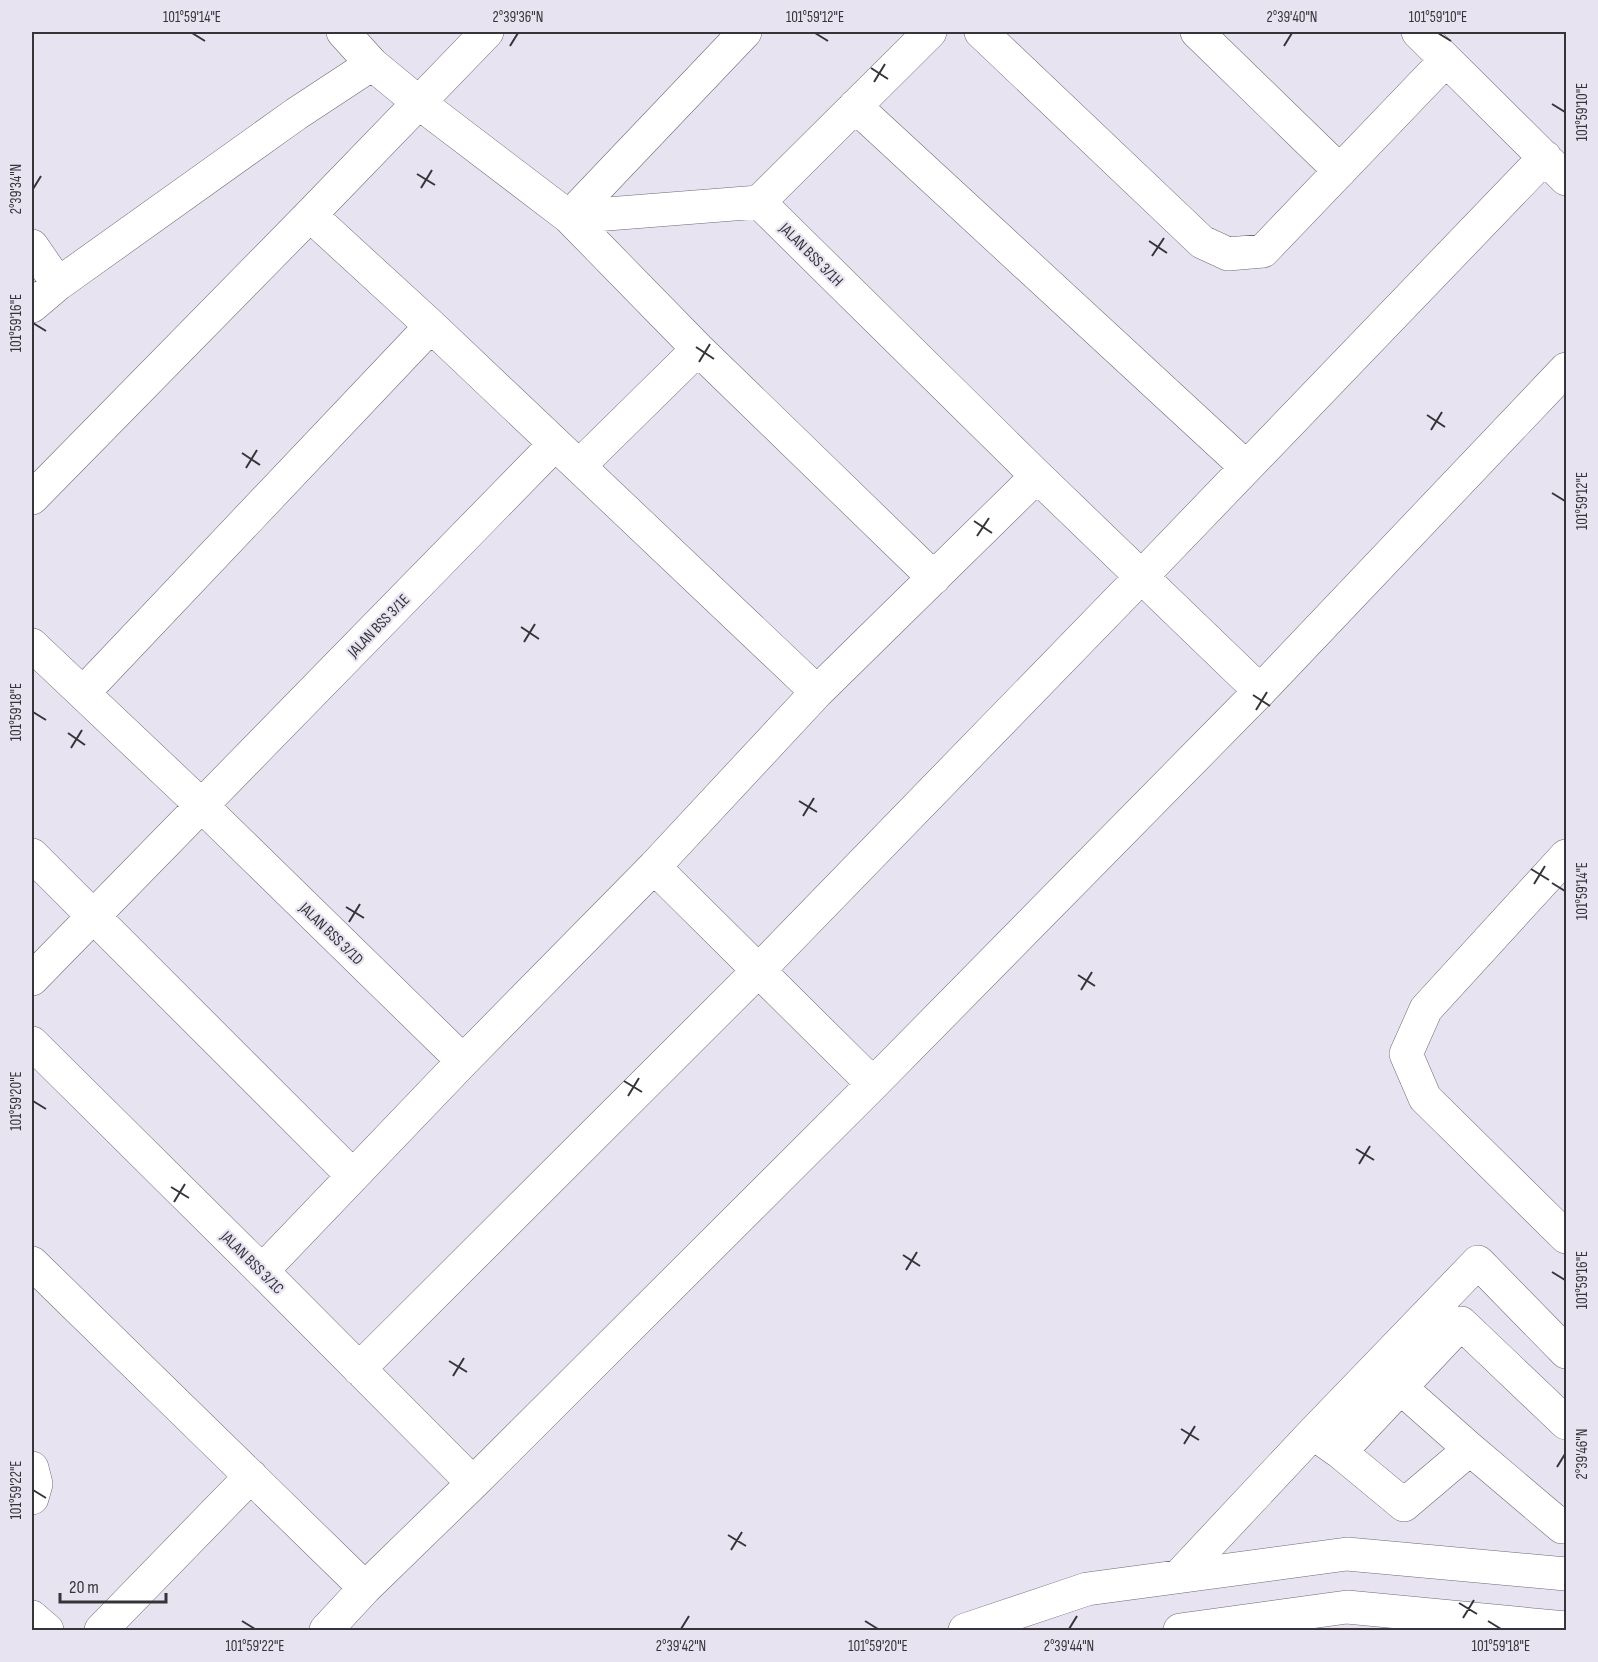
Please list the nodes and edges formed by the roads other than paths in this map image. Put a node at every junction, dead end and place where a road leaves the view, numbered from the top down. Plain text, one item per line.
1 (343, 32) edge
2 (487, 32) edge
3 (745, 32) edge
4 (930, 32) edge
5 (1197, 32) edge
6 (1418, 32) edge
7 (996, 36) edge
8 (1446, 60) junction
9 (372, 64) junction
10 (418, 102) junction
11 (855, 106) junction
12 (1556, 168) edge
13 (1340, 171) junction
14 (759, 202) junction
15 (310, 215) junction
16 (569, 217) junction
17 (32, 246) edge
18 (58, 284) junction
19 (32, 306) edge
20 (432, 326) junction
21 (698, 349) junction
22 (1566, 369) edge
23 (555, 444) junction
24 (579, 466) junction
25 (1246, 467) junction
26 (1037, 476) junction
27 (32, 498) edge
28 (1141, 577) junction
29 (934, 578) junction
30 (32, 645) edge
31 (1260, 691) junction
32 (817, 692) junction
33 (83, 693) junction
34 (201, 805) junction
35 (32, 855) edge
36 (1566, 856) edge
37 (654, 867) junction
38 (93, 915) junction
39 (758, 971) junction
40 (32, 979) edge
41 (32, 1043) edge
42 (463, 1061) junction
43 (873, 1084) junction
44 (353, 1176) junction
45 (1566, 1237) edge
46 (32, 1263) edge
47 (262, 1271) junction
48 (1566, 1352) edge
49 (359, 1369) junction
50 (1401, 1388) junction
51 (1566, 1423) edge
52 (1313, 1433) junction
53 (1470, 1449) junction
54 (1340, 1452) junction
55 (32, 1468) edge
56 (251, 1476) junction
57 (473, 1483) junction
58 (32, 1498) edge
59 (1566, 1522) edge
60 (1566, 1574) edge
61 (1179, 1576) junction
62 (365, 1588) junction
63 (32, 1617) edge
64 (1566, 1628) edge
65 (46, 1630) edge
66 (101, 1630) edge
67 (326, 1630) edge
68 (965, 1630) edge
69 (1180, 1630) edge

1 - 9 street
2 - 10 street
3 - 16 street
4 - 11 street
5 - 13 street
6 - 8 street
7 - 13 street
8 - 12 street
8 - 13 street
9 - 10 street
9 - 18 street
10 - 15 street
10 - 16 street
11 - 14 street
11 - 25 street
12 - 25 street
14 - 16 street
14 - 26 street, JALAN BSS 3/1H
15 - 20 street
15 - 27 street
16 - 21 street
17 - 18 street
18 - 19 street
20 - 23 street
20 - 33 street
21 - 24 street
21 - 29 street
22 - 31 street
23 - 24 street
23 - 34 street, JALAN BSS 3/1E
24 - 32 street
25 - 28 street
26 - 28 street, JALAN BSS 3/1H
26 - 29 street
28 - 31 street, JALAN BSS 3/1H
28 - 39 street
29 - 32 street
30 - 33 street, JALAN BSS 3/1D
31 - 43 street
32 - 37 street
33 - 34 street, JALAN BSS 3/1D
34 - 38 street, JALAN BSS 3/1E
34 - 42 street, JALAN BSS 3/1D
35 - 38 street
36 - 45 street
37 - 39 street
37 - 42 street
38 - 40 street, JALAN BSS 3/1E
38 - 44 street
39 - 43 street
39 - 49 street
41 - 47 street, JALAN BSS 3/1C
42 - 44 street
43 - 57 street
44 - 47 street
46 - 56 street
47 - 49 street, JALAN BSS 3/1C
48 - 52 street
49 - 57 street, JALAN BSS 3/1C
50 - 51 street
50 - 53 street
50 - 54 street
52 - 54 street
52 - 61 street
53 - 54 street
53 - 59 street
55 - 58 street
56 - 62 street
56 - 66 street
57 - 62 street
60 - 61 street
61 - 68 street
62 - 67 street
63 - 65 street
64 - 69 street

